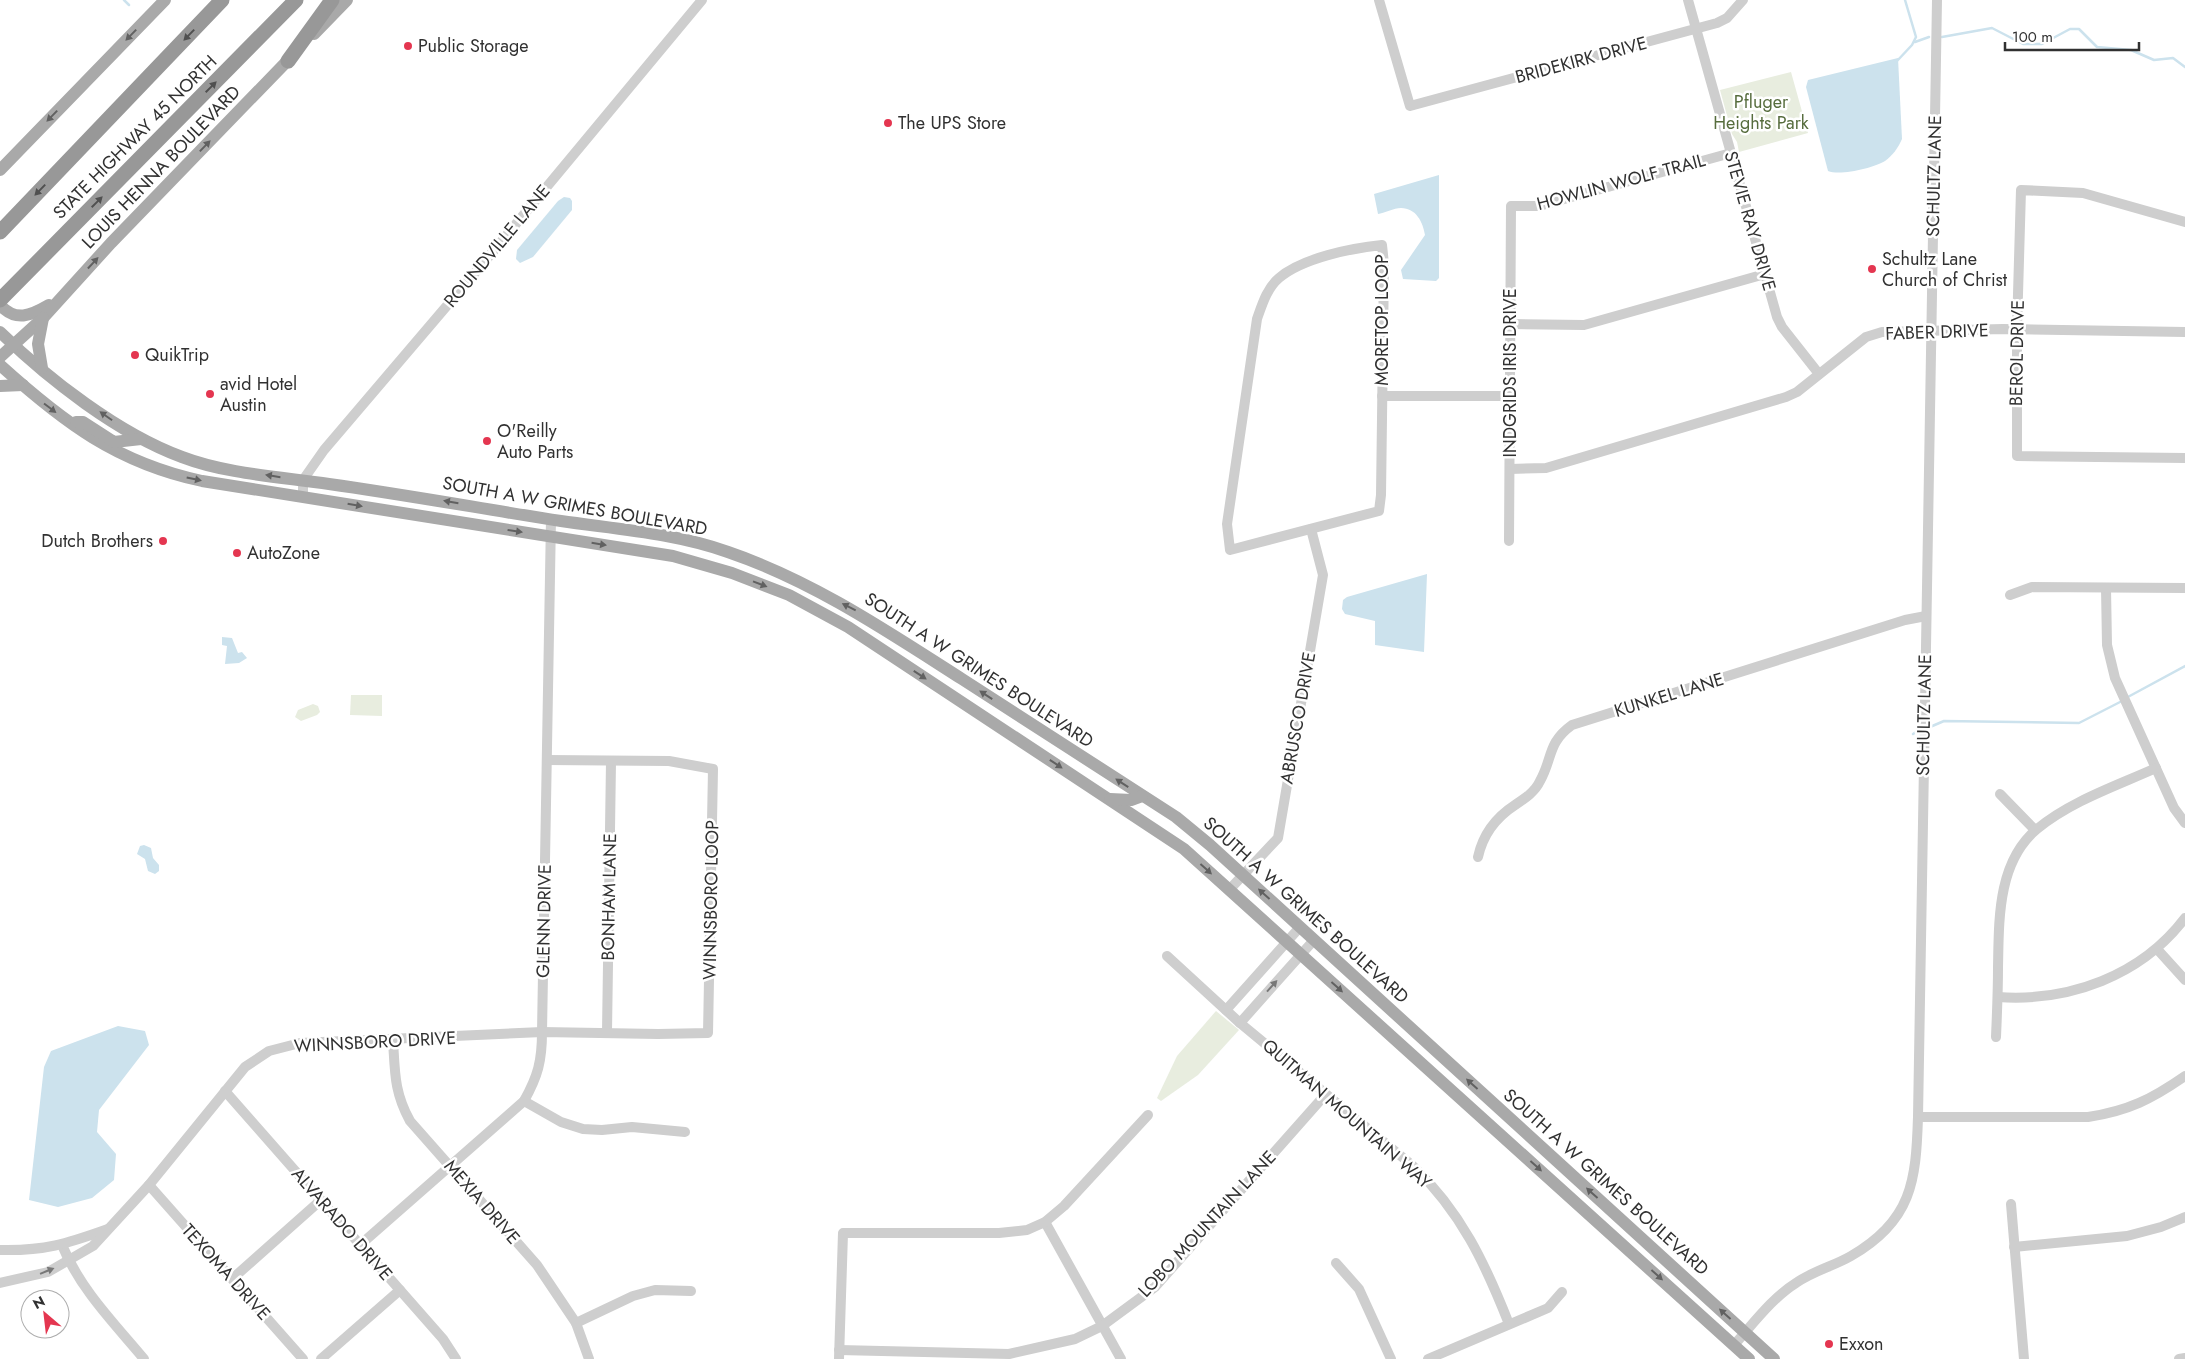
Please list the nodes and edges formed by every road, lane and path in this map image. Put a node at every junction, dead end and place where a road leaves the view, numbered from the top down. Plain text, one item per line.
1 (165, 0) edge
2 (222, 0) edge
3 (296, 0) edge
4 (332, 0) edge
5 (347, 0) edge
6 (702, 0) edge
7 (1379, 0) edge
8 (1688, 0) edge
9 (1743, 0) edge
10 (1937, 0) edge
11 (1696, 29) junction
12 (288, 61) junction
13 (1731, 153) junction
14 (0, 170) edge
15 (1511, 206) joint
16 (2185, 222) edge
17 (0, 232) edge
18 (1765, 274) junction
19 (60, 299) junction
20 (0, 300) edge
21 (0, 305) edge
22 (43, 318) junction
23 (1511, 324) junction
24 (2017, 329) junction
25 (1931, 330) junction
26 (0, 332) edge
27 (2185, 332) edge
28 (14, 345) junction
29 (0, 358) edge
30 (0, 365) edge
31 (42, 368) junction
32 (1819, 374) junction
33 (0, 386) edge
34 (23, 386) junction
35 (1382, 396) junction
36 (1510, 396) junction
37 (68, 422) junction
38 (141, 439) junction
39 (2185, 458) edge
40 (1510, 469) junction
41 (303, 480) junction
42 (303, 496) junction
43 (551, 519) junction
44 (1312, 529) junction
45 (551, 536) junction
46 (1510, 541) dead end
47 (795, 580) junction
48 (2106, 588) junction
49 (2185, 588) edge
50 (789, 595) junction
51 (2010, 595) dead end
52 (1926, 616) junction
53 (911, 646) junction
54 (900, 662) junction
55 (547, 760) junction
56 (611, 762) junction
57 (2156, 768) junction
58 (2000, 794) dead end
59 (1142, 796) junction
60 (1105, 798) junction
61 (2185, 823) edge
62 (2035, 830) junction
63 (1478, 857) dead end
64 (1242, 875) junction
65 (1229, 890) junction
66 (2185, 918) edge
67 (1300, 927) junction
68 (1314, 940) junction
69 (1286, 941) junction
70 (2157, 949) junction
71 (1301, 955) junction
72 (1167, 956) dead end
73 (2185, 980) edge
74 (1998, 997) junction
75 (1226, 1010) junction
76 (1240, 1023) junction
77 (542, 1032) junction
78 (608, 1032) junction
79 (1416, 1033) junction
80 (1996, 1037) dead end
81 (393, 1040) junction
82 (1403, 1047) junction
83 (2185, 1076) edge
84 (225, 1091) junction
85 (1325, 1095) junction
86 (524, 1101) junction
87 (1148, 1115) dead end
88 (1918, 1117) junction
89 (685, 1132) dead end
90 (1526, 1133) junction
91 (1514, 1147) junction
92 (450, 1166) junction
93 (149, 1185) junction
94 (321, 1200) junction
95 (2011, 1204) dead end
96 (1613, 1213) junction
97 (2185, 1217) edge
98 (1044, 1222) junction
99 (1602, 1226) junction
100 (108, 1228) junction
101 (62, 1245) junction
102 (360, 1245) junction
103 (2014, 1247) junction
104 (0, 1250) edge
105 (69, 1261) junction
106 (1336, 1263) dead end
107 (232, 1278) junction
108 (0, 1283) edge
109 (400, 1290) junction
110 (691, 1291) dead end
111 (1562, 1292) dead end
112 (576, 1323) junction
113 (1509, 1324) junction
114 (1102, 1326) junction
115 (1745, 1333) junction
116 (1734, 1345) junction
117 (839, 1354) edge
118 (140, 1358) edge
119 (2185, 1358) edge
120 (303, 1359) edge
121 (321, 1359) edge
122 (456, 1359) edge
123 (589, 1359) edge
124 (1121, 1359) edge
125 (1391, 1359) edge
126 (1428, 1359) edge
127 (1749, 1359) edge
128 (1774, 1359) edge
129 (2024, 1359) edge
130 (2179, 1359) edge

1 -> 14 main road
2 -> 17 highway, STATE HIGHWAY 45 NORTH
20 -> 3 highway, STATE HIGHWAY 45 NORTH
4 - 12 highway
5 - 12 main road, LOUIS HENNA BOULEVARD
6 - 41 street, ROUNDVILLE LANE
7 - 11 street, BRIDEKIRK DRIVE
8 - 11 street, STEVIE RAY DRIVE
9 - 11 street, BRIDEKIRK DRIVE
10 - 25 street, SCHULTZ LANE
11 - 13 street, STEVIE RAY DRIVE
19 -> 12 main road, LOUIS HENNA BOULEVARD
13 - 15 street, HOWLIN WOLF TRAIL
13 - 18 street, STEVIE RAY DRIVE
15 - 23 street, INDGRIDS IRIS DRIVE
16 - 24 street, BEROL DRIVE
18 - 23 street
18 - 32 street, STEVIE RAY DRIVE
19 - 21 main road
19 - 22 main road, LOUIS HENNA BOULEVARD
22 - 28 main road, LOUIS HENNA BOULEVARD
22 - 31 main road
23 - 36 street, INDGRIDS IRIS DRIVE
24 - 25 street, FABER DRIVE
24 - 27 street, FABER DRIVE
24 - 39 street, BEROL DRIVE
25 - 32 street, FABER DRIVE
25 - 52 street, SCHULTZ LANE
26 - 28 main road, SOUTH A W GRIMES BOULEVARD
28 - 29 main road, LOUIS HENNA BOULEVARD
28 - 31 main road, SOUTH A W GRIMES BOULEVARD
30 - 34 main road, SOUTH A W GRIMES BOULEVARD
38 -> 31 main road, SOUTH A W GRIMES BOULEVARD
32 - 40 street, FABER DRIVE
33 - 34 main road
34 -> 37 main road, SOUTH A W GRIMES BOULEVARD
35 - 36 street
35 - 44 street, MORETOP LOOP
35 - 44 street, MORETOP LOOP
36 - 40 street, INDGRIDS IRIS DRIVE
37 - 38 main road
37 -> 42 main road, SOUTH A W GRIMES BOULEVARD
41 -> 38 main road, SOUTH A W GRIMES BOULEVARD
40 - 46 street, INDGRIDS IRIS DRIVE
41 - 42 street
43 -> 41 main road, SOUTH A W GRIMES BOULEVARD
42 -> 45 main road, SOUTH A W GRIMES BOULEVARD
43 - 45 street, GLENN DRIVE
43 - 47 main road, SOUTH A W GRIMES BOULEVARD
44 - 64 street, ABRUSCO DRIVE
45 -> 50 main road, SOUTH A W GRIMES BOULEVARD
45 - 55 street, GLENN DRIVE
47 - 50 main road
53 -> 47 main road, SOUTH A W GRIMES BOULEVARD
48 - 49 street
48 - 51 street
48 - 57 street
50 - 54 main road, SOUTH A W GRIMES BOULEVARD
52 - 63 street, KUNKEL LANE
52 - 88 street, SCHULTZ LANE
53 - 54 main road
59 -> 53 main road, SOUTH A W GRIMES BOULEVARD
54 -> 60 main road, SOUTH A W GRIMES BOULEVARD
55 - 56 street, WINNSBORO LOOP
55 - 77 street, GLENN DRIVE
56 - 78 street, BONHAM LANE
56 - 78 street, WINNSBORO LOOP
57 - 61 street
57 - 62 street
58 - 62 street
59 - 60 main road
59 - 64 main road, SOUTH A W GRIMES BOULEVARD
60 -> 65 main road, SOUTH A W GRIMES BOULEVARD
62 - 74 street
64 - 65 street, ABRUSCO DRIVE
67 -> 64 main road, SOUTH A W GRIMES BOULEVARD
65 - 69 main road, SOUTH A W GRIMES BOULEVARD
66 - 70 street
67 - 68 main road, SOUTH A W GRIMES BOULEVARD
67 - 69 street
68 - 71 street
68 - 79 main road, SOUTH A W GRIMES BOULEVARD
69 - 71 main road, SOUTH A W GRIMES BOULEVARD
69 - 75 street
70 - 73 street
70 - 74 street
76 -> 71 street
71 -> 82 main road, SOUTH A W GRIMES BOULEVARD
72 - 75 street, QUITMAN MOUNTAIN WAY
74 - 80 street
75 - 76 street, QUITMAN MOUNTAIN WAY
76 - 85 street, QUITMAN MOUNTAIN WAY
77 - 78 street, WINNSBORO LOOP
77 - 81 street, WINNSBORO DRIVE
77 - 86 street, GLENN DRIVE
79 - 82 main road
90 -> 79 main road, SOUTH A W GRIMES BOULEVARD
81 - 84 street, WINNSBORO DRIVE
81 - 92 street, MEXIA DRIVE
82 - 91 main road, SOUTH A W GRIMES BOULEVARD
83 - 88 street
84 - 93 street, WINNSBORO DRIVE
84 - 94 street, ALVARADO DRIVE
85 - 113 street, QUITMAN MOUNTAIN WAY
85 - 114 street, LOBO MOUNTAIN LANE
86 - 89 street
86 - 92 street, GLENN DRIVE
87 - 98 street
88 - 115 street, SCHULTZ LANE
90 - 91 main road
96 -> 90 main road, SOUTH A W GRIMES BOULEVARD
91 -> 99 main road, SOUTH A W GRIMES BOULEVARD
92 - 102 street, GLENN DRIVE
92 - 112 street, MEXIA DRIVE
93 - 100 street, WINNSBORO DRIVE
93 - 107 street, TEXOMA DRIVE
94 - 102 street, ALVARADO DRIVE
94 - 107 street
95 - 103 street
96 - 99 main road
115 -> 96 main road, SOUTH A W GRIMES BOULEVARD
97 - 103 street
98 - 114 street
98 - 117 street
99 -> 116 main road, SOUTH A W GRIMES BOULEVARD
100 - 101 street, WINNSBORO DRIVE
100 - 105 street, WINNSBORO DRIVE
101 - 104 street, WINNSBORO DRIVE
101 - 105 street
102 - 109 street, ALVARADO DRIVE
103 - 129 street
108 -> 105 street, WINNSBORO DRIVE
105 - 118 street
106 - 125 street
107 - 120 street, TEXOMA DRIVE
109 - 121 street
109 - 122 street, ALVARADO DRIVE
110 - 112 street
111 - 113 street
112 - 123 street, MEXIA DRIVE
113 - 126 street
114 - 117 street, LOBO MOUNTAIN LANE
114 - 124 street
115 - 116 street, SCHULTZ LANE
115 - 128 main road, SOUTH A W GRIMES BOULEVARD
116 - 127 main road, SOUTH A W GRIMES BOULEVARD
119 - 130 street

